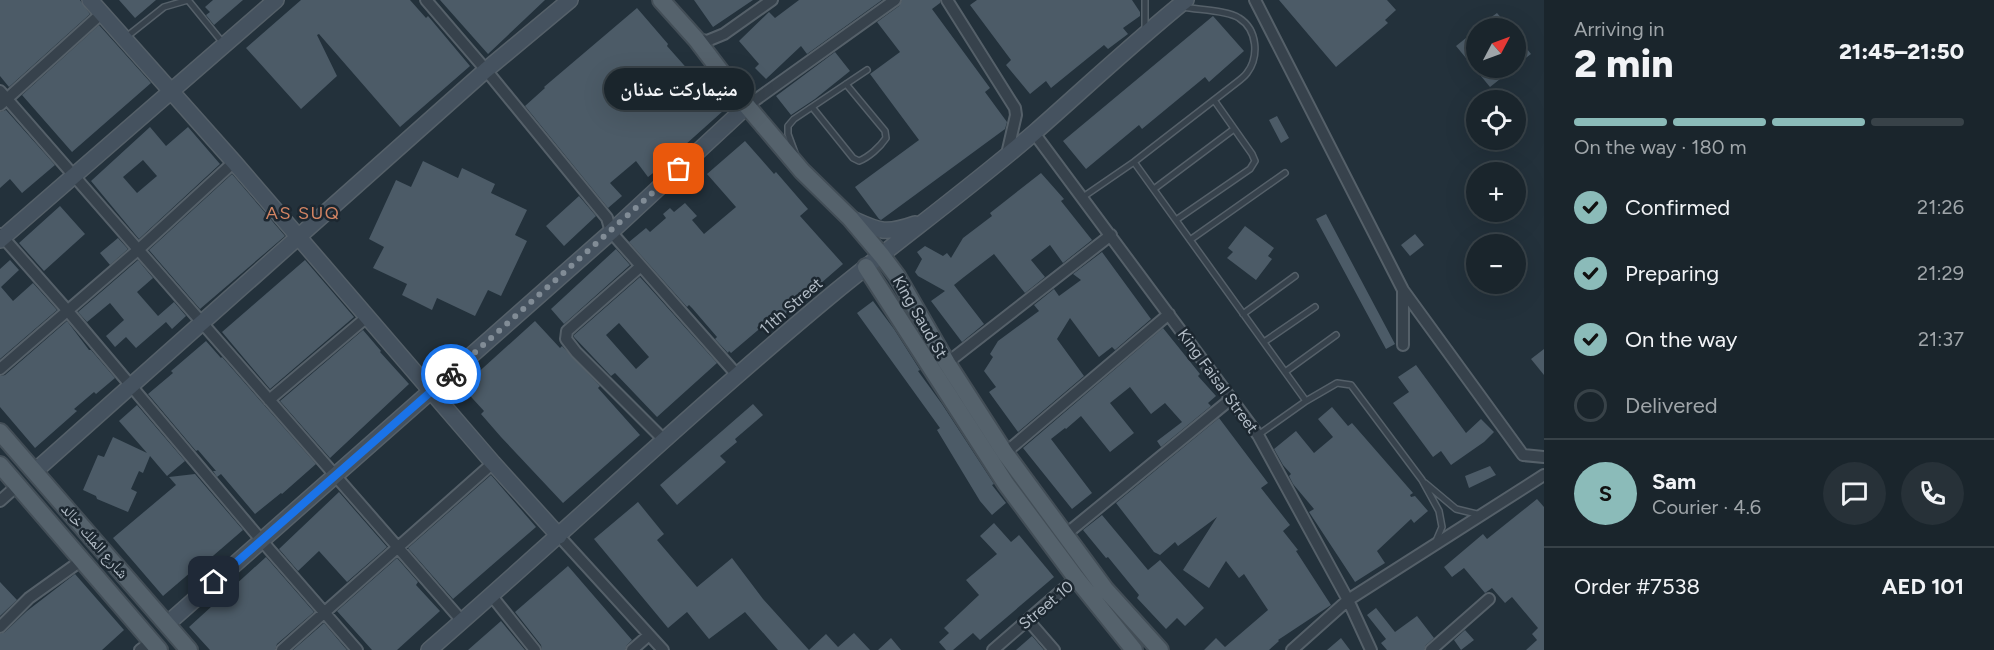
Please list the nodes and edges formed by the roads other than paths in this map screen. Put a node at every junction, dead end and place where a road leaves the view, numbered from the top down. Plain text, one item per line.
1 (90, 0) edge
2 (188, 0) edge
3 (276, 0) edge
4 (426, 0) edge
5 (661, 0) edge
6 (772, 0) edge
7 (895, 0) edge
8 (947, 0) edge
9 (1145, 0) edge
10 (1255, 0) edge
11 (560, 3) edge
12 (1182, 3) edge
13 (102, 13) junction
14 (1145, 33) junction
15 (124, 39) junction
16 (696, 39) junction
17 (224, 45) junction
18 (486, 70) junction
19 (867, 70) dead end
20 (846, 84) junction
21 (171, 91) junction
22 (2, 98) edge
23 (1214, 100) junction
24 (747, 106) junction
25 (812, 107) junction
26 (1234, 129) junction
27 (1034, 133) junction
28 (1007, 154) junction
29 (234, 162) junction
30 (1134, 162) junction
31 (802, 171) junction
32 (1285, 173) dead end
33 (74, 175) junction
34 (1154, 189) junction
35 (1083, 197) junction
36 (850, 218) junction
37 (926, 220) junction
38 (1176, 220) junction
39 (611, 232) junction
40 (1111, 235) junction
41 (1, 237) edge
42 (298, 239) junction
43 (1190, 240) junction
44 (139, 249) junction
45 (882, 256) junction
46 (641, 266) junction
47 (866, 267) junction
48 (1295, 276) dead end
49 (1404, 290) junction
50 (1315, 307) dead end
51 (68, 310) junction
52 (1169, 314) junction
53 (1243, 314) junction
54 (367, 317) junction
55 (202, 322) junction
56 (1336, 335) dead end
57 (1264, 342) junction
58 (1403, 345) dead end
59 (947, 363) junction
60 (0, 369) edge
61 (1285, 372) junction
62 (738, 376) junction
63 (130, 386) junction
64 (432, 392) junction
65 (1231, 399) junction
66 (269, 400) junction
67 (1306, 401) junction
68 (0, 432) edge
69 (1258, 435) junction
70 (664, 440) junction
71 (1005, 453) junction
72 (1544, 457) edge
73 (493, 463) junction
74 (0, 465) edge
75 (34, 472) junction
76 (1544, 475) edge
77 (334, 477) junction
78 (1422, 480) junction
79 (18, 485) junction
80 (0, 501) edge
81 (1482, 515) junction
82 (1065, 535) junction
83 (559, 536) junction
84 (262, 541) junction
85 (1434, 545) junction
86 (397, 547) junction
87 (82, 560) junction
88 (1076, 579) junction
89 (1105, 589) junction
90 (491, 595) junction
91 (1489, 599) dead end
92 (1348, 600) junction
93 (324, 613) junction
94 (1028, 620) junction
95 (462, 621) junction
96 (166, 624) junction
97 (0, 627) edge
98 (649, 635) junction
99 (150, 647) edge
100 (189, 650) edge
101 (282, 650) edge
102 (357, 650) edge
103 (429, 650) edge
104 (535, 650) edge
105 (632, 650) edge
106 (663, 650) edge
107 (993, 650) edge
108 (1054, 650) edge
109 (1134, 650) edge
110 (1160, 650) edge
111 (1292, 650) edge
112 (1371, 650) edge
113 (1431, 650) edge

1 - 13 street
2 - 15 lane
2 - 17 lane
3 - 17 street
4 - 18 street
5 - 16 main road, King Saud St
6 - 16 street
7 - 24 street
8 - 28 street
9 - 14 lane
10 - 49 street
11 - 18 street
12 - 14 street, 11th Street
12 - 23 lane
13 - 15 street
13 - 22 street
14 - 27 street, 11th Street
15 - 21 street
16 - 24 main road, King Saud St
17 - 21 street
18 - 39 street
18 - 42 street
19 - 20 lane
20 - 25 lane
20 - 25 lane
21 - 29 street
21 - 33 street
22 - 33 street
23 - 26 lane
23 - 30 lane
24 - 31 main road, King Saud St
24 - 39 street
25 - 31 lane
26 - 34 lane
26 - 38 lane
27 - 28 street, 11th Street
27 - 35 street, King Faisal Street
28 - 37 street, 11th Street
29 - 42 street
29 - 44 street
30 - 34 lane
30 - 35 lane
31 - 36 main road, King Saud St
32 - 43 lane
33 - 41 street
33 - 44 street
34 - 38 lane
35 - 40 street, King Faisal Street
36 - 37 street
36 - 45 main road, King Saud St
37 - 45 street, 11th Street
38 - 43 lane
39 - 46 street
39 - 64 street
40 - 52 street, King Faisal Street
40 - 59 street
41 - 51 street
42 - 54 street
42 - 55 street
43 - 53 lane
44 - 51 street
44 - 55 street
45 - 47 street, 11th Street
45 - 59 main road, King Saud St
46 - 62 street
46 - 70 street
47 - 62 street, 11th Street
47 - 88 main road, King Saud St
48 - 53 lane
49 - 58 street
49 - 72 street
50 - 57 lane
51 - 60 street
51 - 63 street
52 - 65 street, King Faisal Street
52 - 71 street
53 - 57 lane
54 - 64 street
54 - 66 street
55 - 63 street
55 - 66 street
56 - 61 lane
57 - 61 lane
59 - 71 main road, King Saud St
61 - 67 lane
62 - 70 street, 11th Street
63 - 75 street
63 - 84 street
64 - 73 street
64 - 77 street
65 - 69 street, King Faisal Street
65 - 82 street
66 - 77 street
67 - 69 lane
67 - 78 lane
68 - 75 main road, شارع الملك خالد
69 - 92 street, King Faisal Street
70 - 83 street, 11th Street
71 - 82 main road, King Saud St
73 - 83 street
73 - 86 street
74 - 79 main road, شارع الملك خالد
75 - 96 main road, شارع الملك خالد
76 - 81 street
77 - 84 street
77 - 86 street
78 - 81 lane
78 - 85 lane
79 - 80 street
79 - 87 main road, شارع الملك خالد
81 - 85 street
82 - 89 main road, King Saud St
83 - 90 street, 11th Street
83 - 98 street
84 - 93 street
84 - 96 street
85 - 92 street
86 - 93 street
86 - 95 street
87 - 97 street
87 - 99 main road, شارع الملك خالد
88 - 89 street, Street 10
88 - 94 street, Street 10
88 - 109 main road, King Saud St
89 - 110 main road, King Saud St
90 - 95 street, 11th Street
90 - 104 street
91 - 113 street
92 - 111 street
92 - 112 street, King Faisal Street
93 - 101 street
93 - 102 street
94 - 107 street, Street 10
94 - 108 street
95 - 103 street, 11th Street
96 - 100 main road, شارع الملك خالد
98 - 105 street
98 - 106 street

